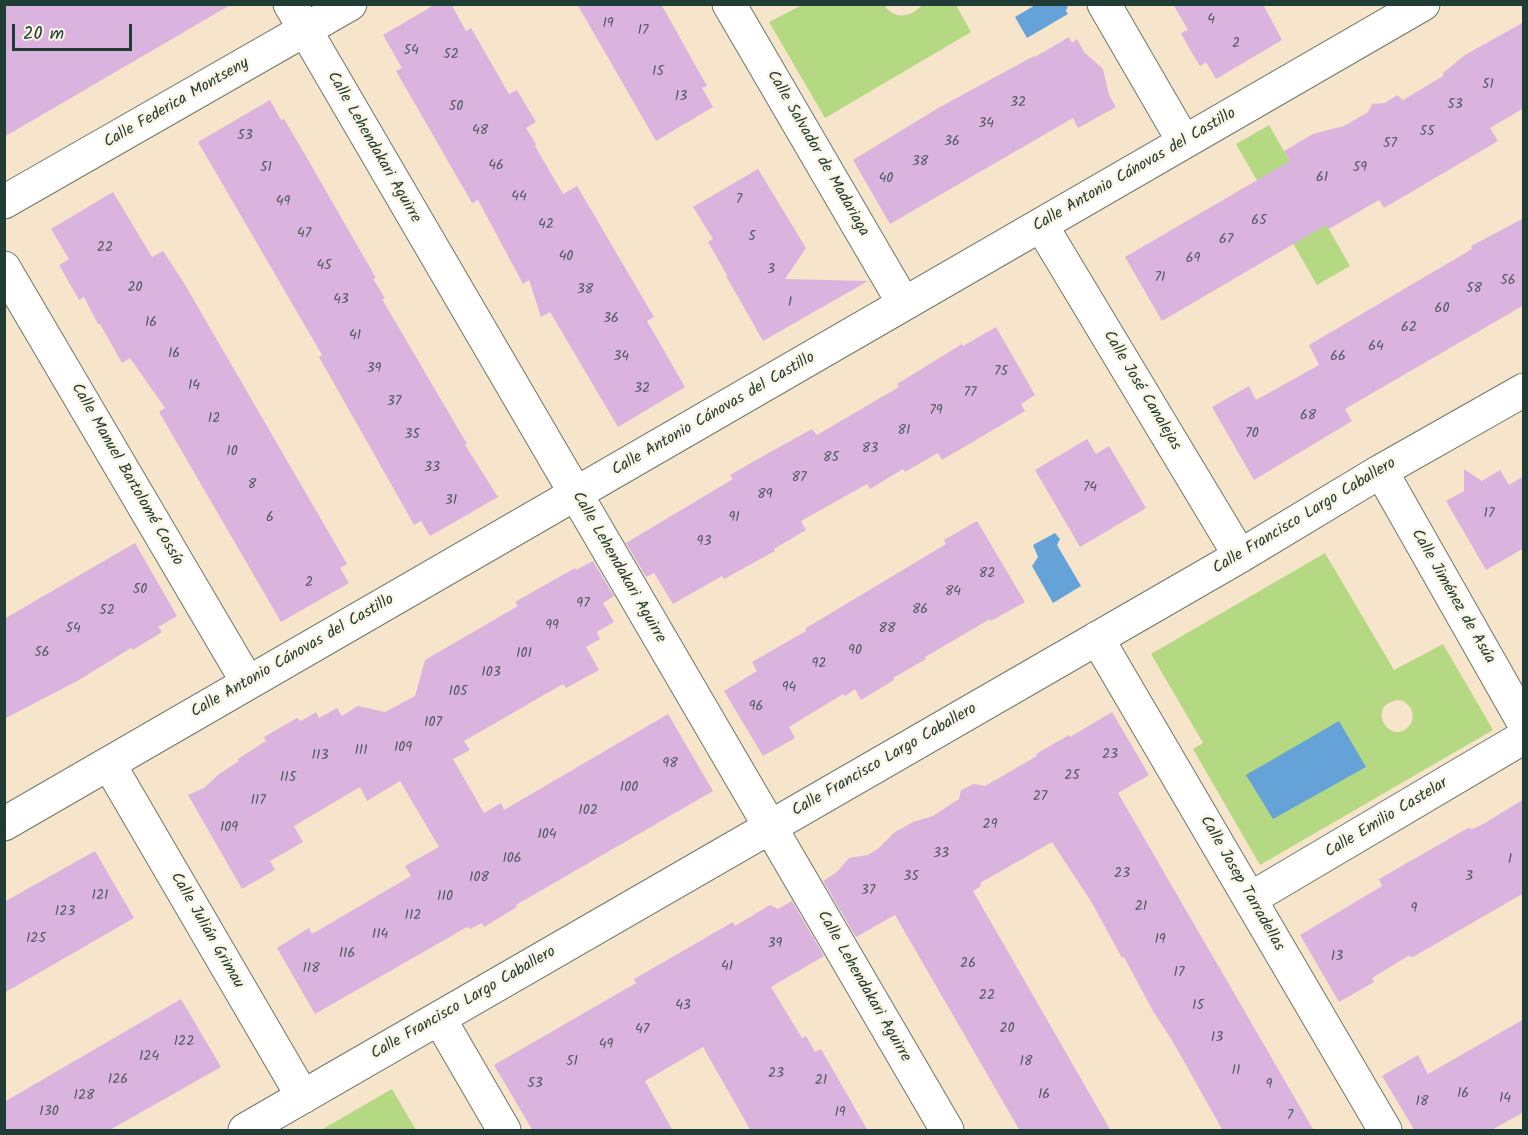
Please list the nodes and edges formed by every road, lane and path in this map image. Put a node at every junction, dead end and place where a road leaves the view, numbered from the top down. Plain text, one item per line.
1 (350, 4) edge
2 (729, 4) edge
3 (1104, 4) edge
4 (1423, 4) edge
5 (297, 18) edge
6 (1184, 142) junction
7 (4, 202) edge
8 (1041, 225) junction
9 (4, 268) edge
10 (904, 304) junction
11 (1524, 390) edge
12 (1381, 471) junction
13 (576, 495) junction
14 (1240, 556) junction
15 (1097, 638) junction
16 (248, 683) junction
17 (1524, 723) edge
18 (1524, 737) edge
19 (109, 764) junction
20 (4, 824) edge
21 (770, 827) junction
22 (1250, 899) junction
23 (439, 1018) junction
24 (303, 1097) junction
25 (245, 1131) edge
26 (504, 1131) edge
27 (947, 1131) edge
28 (1385, 1131) edge

1 - 5 street, Calle Federica Montseny
2 - 10 street, Calle Salvador de Madariaga
3 - 6 street
4 - 6 street, Calle Antonio Cánovas del Castillo
5 - 7 street, Calle Federica Montseny
5 - 13 street, Calle Lehendakari Aguirre
6 - 8 street, Calle Antonio Cánovas del Castillo
8 - 10 street, Calle Antonio Cánovas del Castillo
8 - 14 street, Calle José Canalejas
9 - 16 street, Calle Manuel Bartolomé Cossío
10 - 13 street, Calle Antonio Cánovas del Castillo
11 - 12 street, Calle Francisco Largo Caballero
12 - 14 street, Calle Francisco Largo Caballero
12 - 17 street, Calle Jiménez de Asúa
13 - 16 street, Calle Antonio Cánovas del Castillo
13 - 21 street, Calle Lehendakari Aguirre
14 - 15 street, Calle Francisco Largo Caballero
15 - 21 street, Calle Francisco Largo Caballero
15 - 22 street, Calle Josep Tarradellas
16 - 19 street, Calle Antonio Cánovas del Castillo
18 - 22 street, Calle Emilio Castelar
19 - 20 street, Calle Antonio Cánovas del Castillo
19 - 24 street, Calle Julián Grimau
21 - 23 street, Calle Francisco Largo Caballero
21 - 27 street, Calle Lehendakari Aguirre
22 - 28 street, Calle Josep Tarradellas
23 - 24 street, Calle Francisco Largo Caballero
23 - 26 street
24 - 25 street, Calle Francisco Largo Caballero

